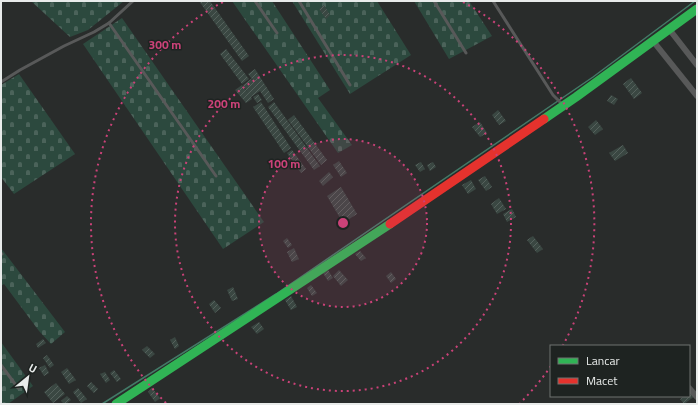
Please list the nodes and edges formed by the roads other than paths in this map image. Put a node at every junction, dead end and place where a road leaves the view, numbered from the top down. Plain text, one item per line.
1 (133, 1) edge
2 (255, 1) edge
3 (299, 1) edge
4 (434, 1) edge
5 (493, 1) edge
6 (697, 9) edge
7 (109, 23) junction
8 (669, 29) junction
9 (277, 33) dead end
10 (653, 41) junction
11 (466, 53) dead end
12 (697, 65) edge
13 (1, 82) edge
14 (350, 85) dead end
15 (697, 96) edge
16 (563, 106) junction
17 (216, 176) dead end
18 (1, 366) edge
19 (18, 388) dead end
20 (690, 389) edge
21 (697, 397) edge
22 (116, 404) edge

1 - 7 lane
2 - 9 lane
3 - 14 lane
4 - 11 lane
5 - 16 lane
6 - 8 street
7 - 13 lane
7 - 17 lane
8 - 10 street
8 - 12 street
10 - 15 street
10 - 16 street
16 - 22 street
18 - 19 lane
20 - 21 street

